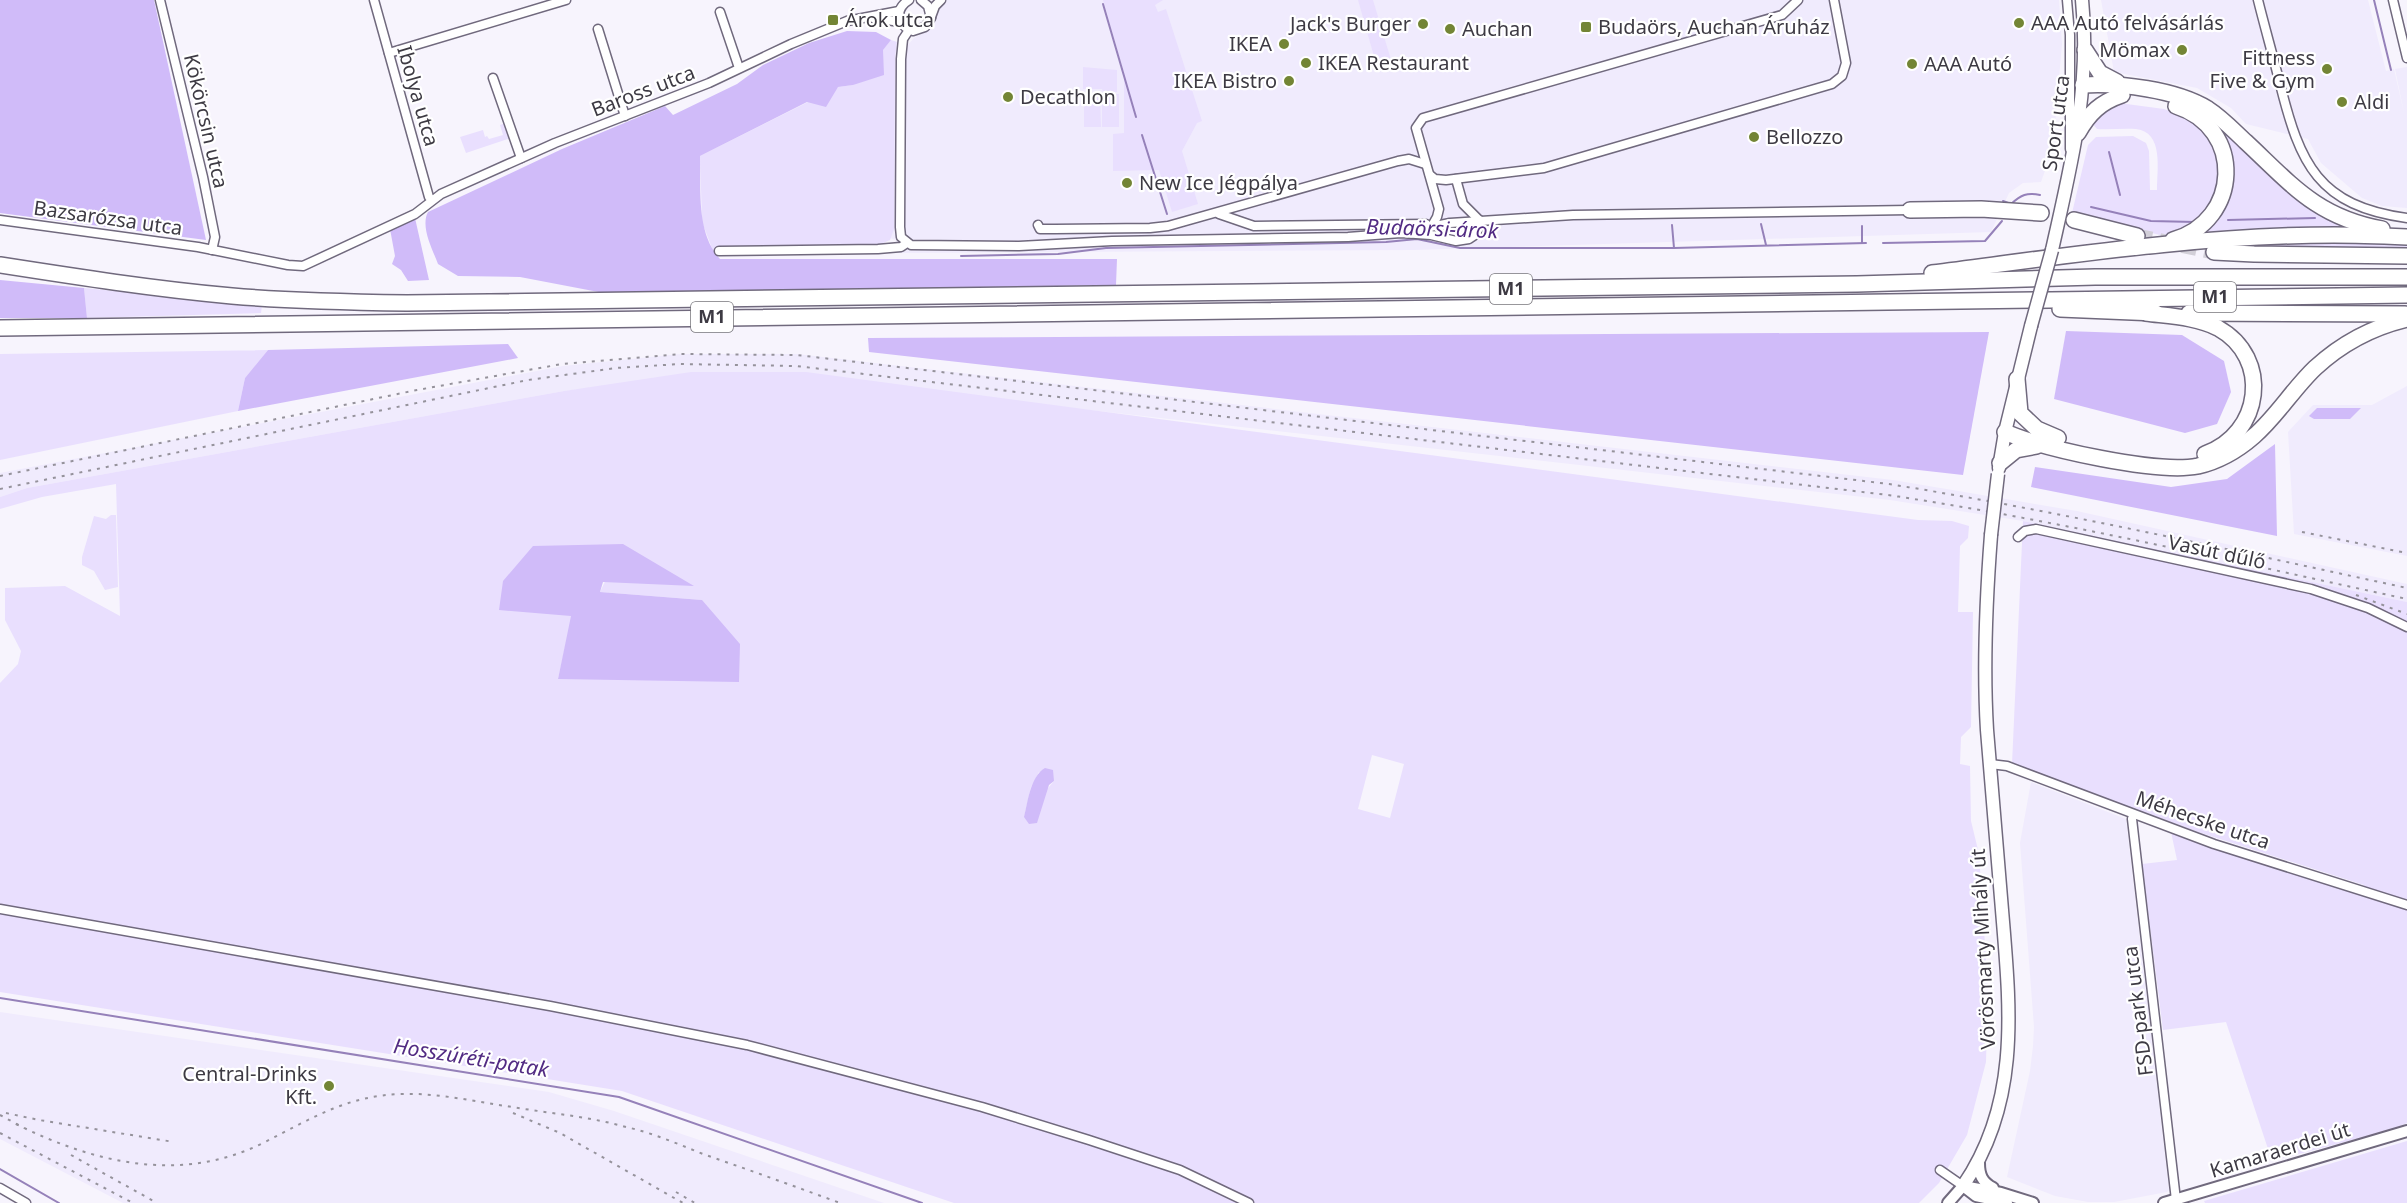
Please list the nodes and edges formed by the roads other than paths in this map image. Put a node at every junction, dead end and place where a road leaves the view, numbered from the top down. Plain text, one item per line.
1 (160, 0) edge
2 (374, 0) edge
3 (566, 0) edge
4 (909, 0) edge
5 (941, 0) edge
6 (1798, 0) edge
7 (1834, 0) edge
8 (2067, 0) edge
9 (2082, 0) edge
10 (2258, 0) edge
11 (2393, 0) edge
12 (924, 1) edge
13 (899, 11) junction
14 (720, 12) dead end
15 (867, 18) junction
16 (931, 18) junction
17 (900, 22) junction
18 (598, 28) dead end
19 (909, 30) junction
20 (2085, 50) junction
21 (389, 53) junction
22 (2407, 58) edge
23 (739, 68) junction
24 (494, 78) dead end
25 (2082, 85) junction
26 (2128, 91) junction
27 (625, 116) junction
28 (2078, 133) junction
29 (1419, 143) junction
30 (521, 158) junction
31 (1409, 159) junction
32 (2072, 161) junction
33 (1425, 164) junction
34 (1430, 175) junction
35 (1474, 177) junction
36 (1456, 179) junction
37 (1459, 196) junction
38 (432, 200) junction
39 (1910, 210) joint
40 (1215, 213) junction
41 (2041, 213) dead end
42 (2407, 218) edge
43 (0, 220) edge
44 (1479, 220) junction
45 (2074, 220) dead end
46 (1433, 224) junction
47 (1038, 225) dead end
48 (1401, 233) junction
49 (2407, 236) edge
50 (2138, 242) junction
51 (907, 243) junction
52 (212, 250) junction
53 (719, 251) dead end
54 (2214, 252) tunnel mouth
55 (2407, 256) edge
56 (0, 265) edge
57 (2407, 277) edge
58 (1857, 284) junction
59 (2407, 295) edge
60 (2023, 301) junction
61 (2146, 313) junction
62 (2407, 314) edge
63 (2407, 319) edge
64 (0, 328) edge
65 (2017, 380) junction
66 (2005, 432) junction
67 (2052, 442) junction
68 (1999, 469) junction
69 (1991, 535) joint
70 (2018, 537) dead end
71 (2407, 627) edge
72 (1990, 764) junction
73 (2132, 819) dead end
74 (2407, 905) edge
75 (0, 909) edge
76 (2407, 1131) edge
77 (1979, 1163) junction
78 (1940, 1170) dead end
79 (1963, 1186) junction
80 (0, 1188) edge
81 (2004, 1198) edge
82 (2176, 1200) junction
83 (26, 1203) edge
84 (1249, 1203) edge
85 (1948, 1203) edge
86 (2033, 1203) edge
87 (2164, 1203) edge

1 - 52 street, Kökörcsin utca
2 - 21 street, Ibolya utca
3 - 21 street
4 - 13 street
5 - 16 street
6 - 29 street
7 - 35 street
8 - 32 street
9 - 20 main road, Sport utca
10 - 42 street
11 - 22 street
12 - 16 street
13 - 15 street, Baross utca
13 - 17 street
14 - 23 street
15 - 17 street, Baross utca
15 - 23 street, Baross utca
16 - 19 street
17 - 19 street
18 - 27 street
19 - 51 street
20 - 25 main road, Sport utca
20 - 26 highway
21 - 38 street, Ibolya utca
23 - 27 street, Baross utca
24 - 30 street
25 - 26 highway
25 - 28 main road, Sport utca
26 - 28 highway
26 - 49 highway
26 - 50 highway
27 - 30 street, Baross utca
28 - 32 main road, Sport utca
29 - 31 street
29 - 33 street
30 - 38 street, Baross utca
31 - 33 street
31 - 40 street
32 - 65 main road, Sport utca, bridge
33 - 34 street
34 - 36 street
34 - 46 street
35 - 36 street
35 - 37 street
36 - 37 street
37 - 44 street
38 - 52 street, Bazsarózsa utca
39 - 41 highway
39 - 44 street
40 - 46 street
40 - 47 street
43 - 52 street, Bazsarózsa utca
44 - 46 street
44 - 48 street
45 - 50 highway
46 - 48 street
48 - 51 street
49 - 50 highway
50 - 58 highway
51 - 53 street
54 - 55 highway
56 - 58 highway, M1
57 - 58 highway, M1
59 - 60 highway, M1
60 - 61 highway
60 - 64 highway, M1
61 - 62 highway
61 - 67 highway
63 - 67 highway
65 - 66 main road, Sport utca
65 - 67 highway
66 - 67 highway
66 - 68 main road, Sport utca
67 - 68 highway
68 - 69 main road, Sport utca, bridge
69 - 72 main road, Vörösmarty Mihály út
70 - 71 street, Vasút dűlő
72 - 74 street, Méhecske utca
72 - 77 main road, Vörösmarty Mihály út
73 - 82 street, FSD-park utca
75 - 84 street
76 - 82 street, Kamaraerdei út
77 - 79 main road, Vörösmarty Mihály út
77 - 81 street
78 - 79 street
79 - 81 street
79 - 85 street
80 - 83 street
81 - 86 street
82 - 87 street, Kamaraerdei út

